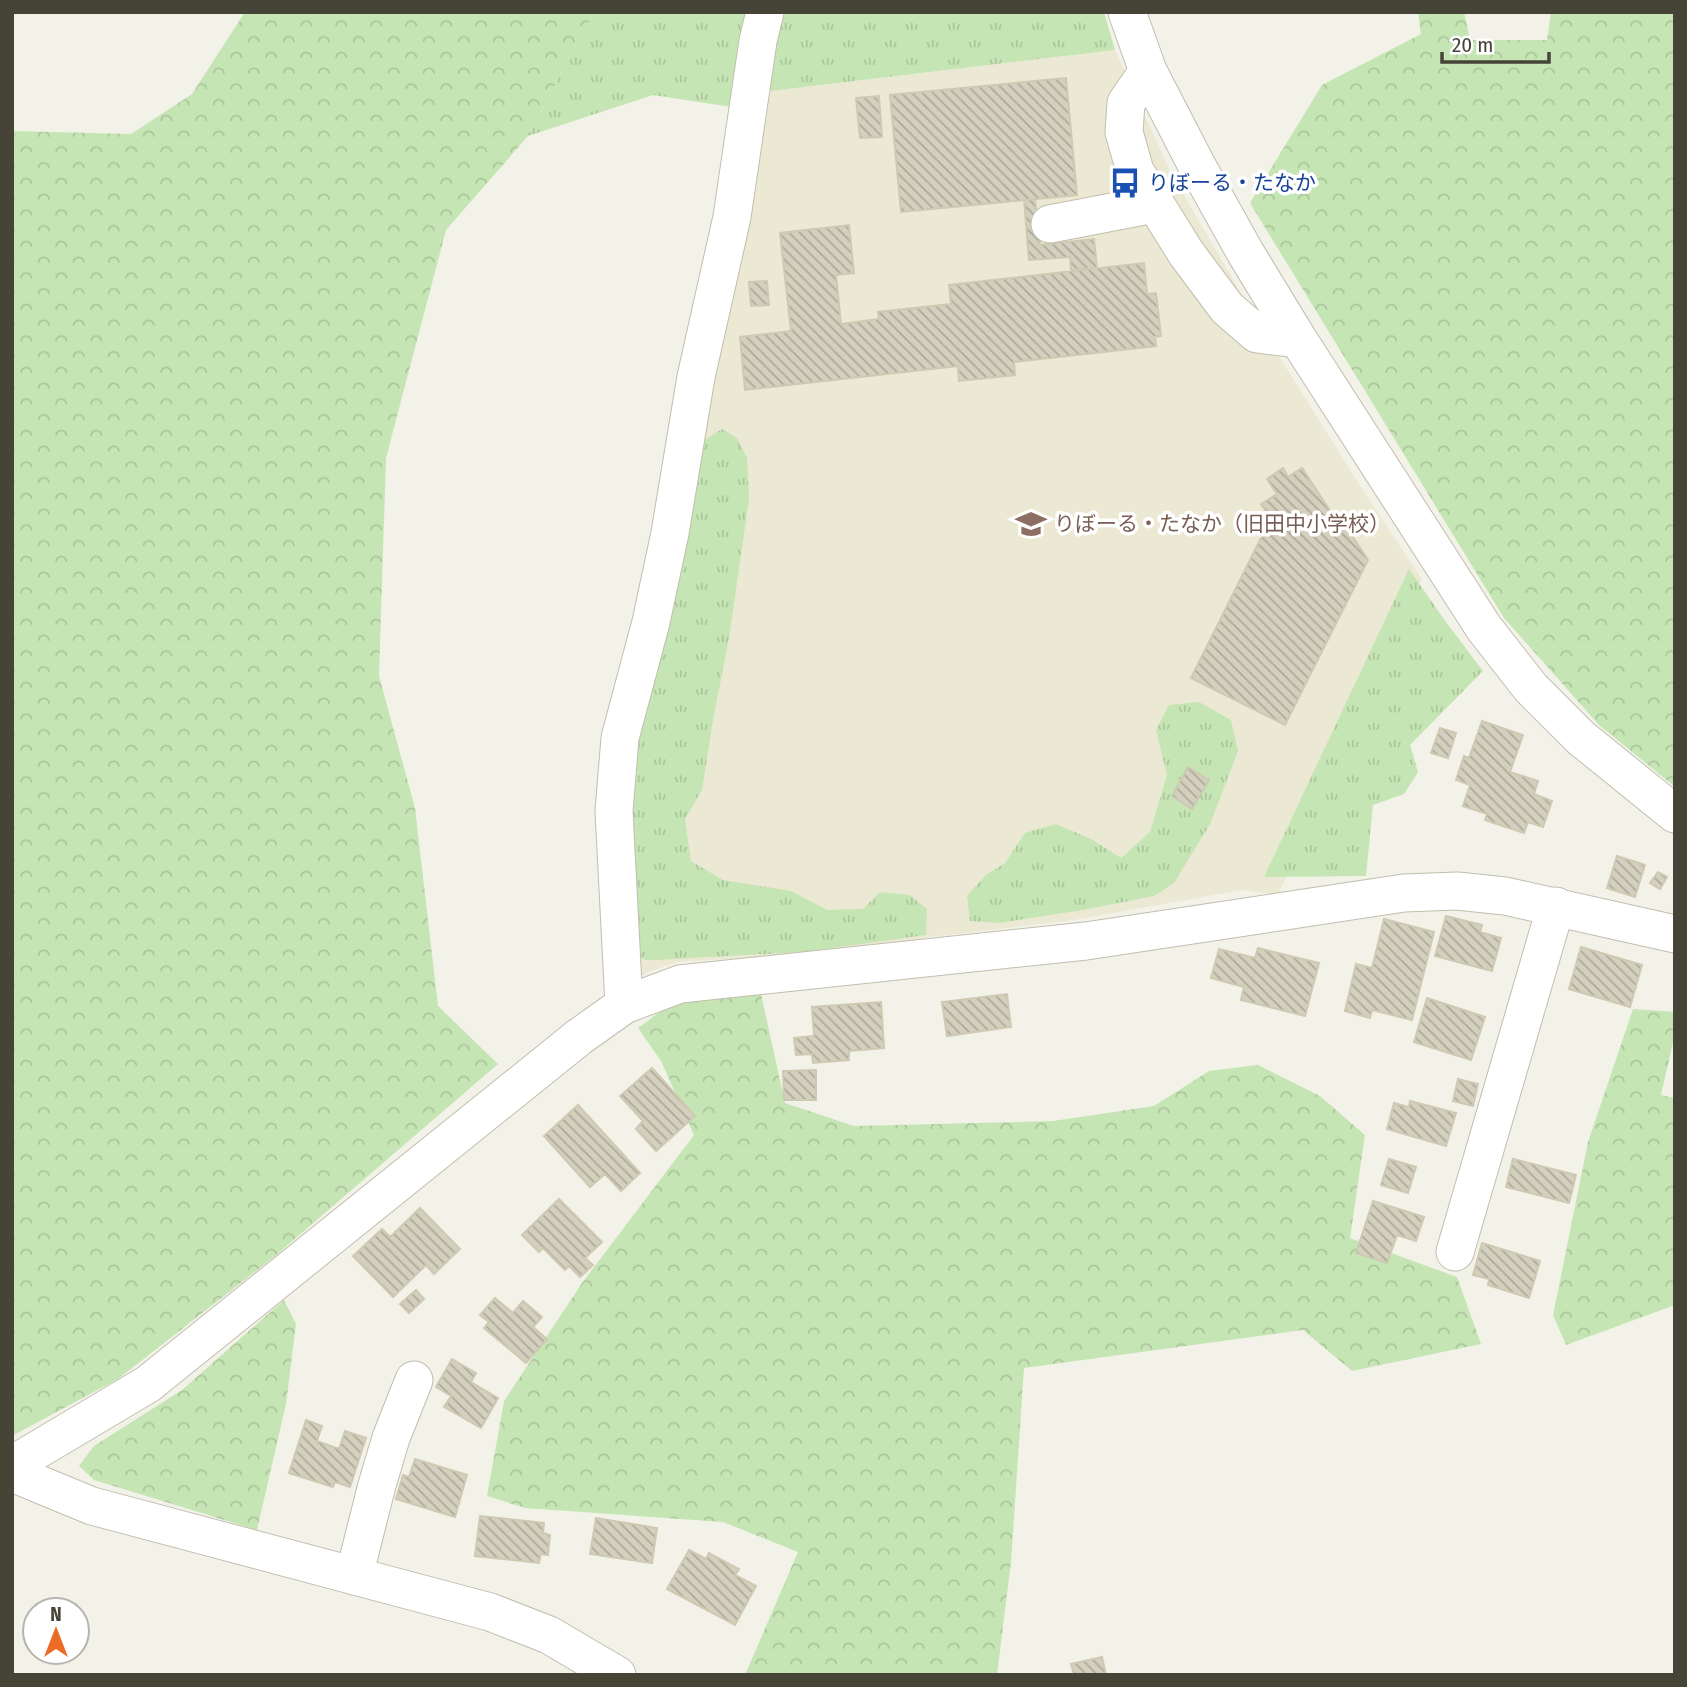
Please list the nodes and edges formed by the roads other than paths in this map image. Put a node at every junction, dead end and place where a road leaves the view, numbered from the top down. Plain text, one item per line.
1 (765, 12) edge
2 (1127, 12) edge
3 (1149, 71) junction
4 (1154, 204) junction
5 (1050, 224) dead end
6 (1298, 339) junction
7 (1675, 814) edge
8 (1556, 906) junction
9 (1675, 934) edge
10 (624, 1005) junction
11 (1455, 1252) dead end
12 (414, 1380) dead end
13 (12, 1465) edge
14 (12, 1473) edge
15 (354, 1576) junction
16 (617, 1675) edge

1 - 10 street
2 - 3 street
3 - 4 street
3 - 6 street
4 - 5 street
4 - 6 street
6 - 7 street
8 - 9 street
8 - 10 street
8 - 11 street
10 - 13 street
12 - 15 street
14 - 15 street
15 - 16 street

